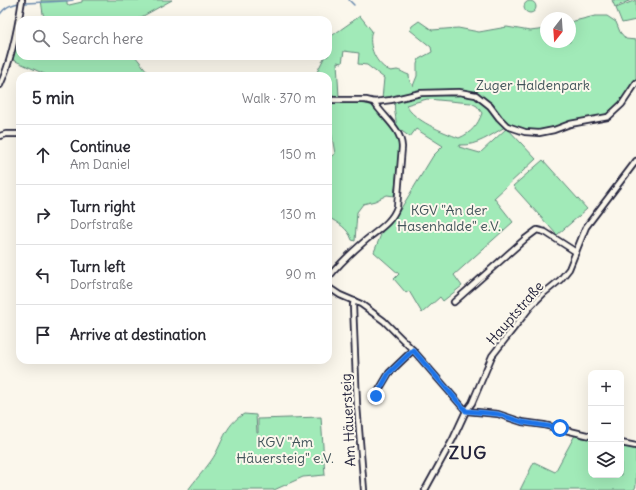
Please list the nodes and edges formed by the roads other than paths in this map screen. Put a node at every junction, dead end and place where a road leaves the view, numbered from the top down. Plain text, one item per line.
1 (22, 0) edge
2 (19, 16) edge
3 (16, 28) edge
4 (636, 83) edge
5 (0, 85) edge
6 (332, 100) edge
7 (374, 102) junction
8 (16, 134) edge
9 (0, 136) edge
10 (636, 161) edge
11 (576, 252) junction
12 (332, 272) edge
13 (332, 290) edge
14 (354, 300) junction
15 (454, 302) dead end
16 (413, 350) junction
17 (373, 400) dead end
18 (466, 411) junction
19 (588, 435) edge
20 (624, 444) edge
21 (636, 446) edge
22 (364, 490) edge
23 (425, 490) edge

1 - 2 street
3 - 5 street
4 - 7 street
6 - 7 street
7 - 12 street
8 - 9 street
10 - 11 street, Hauptstraße
11 - 15 street
11 - 18 street, Hauptstraße
13 - 14 street
14 - 16 street
14 - 22 street, Am Häuersteig
16 - 17 street
16 - 18 street
18 - 19 street
18 - 23 street, Hauptstraße
20 - 21 street

